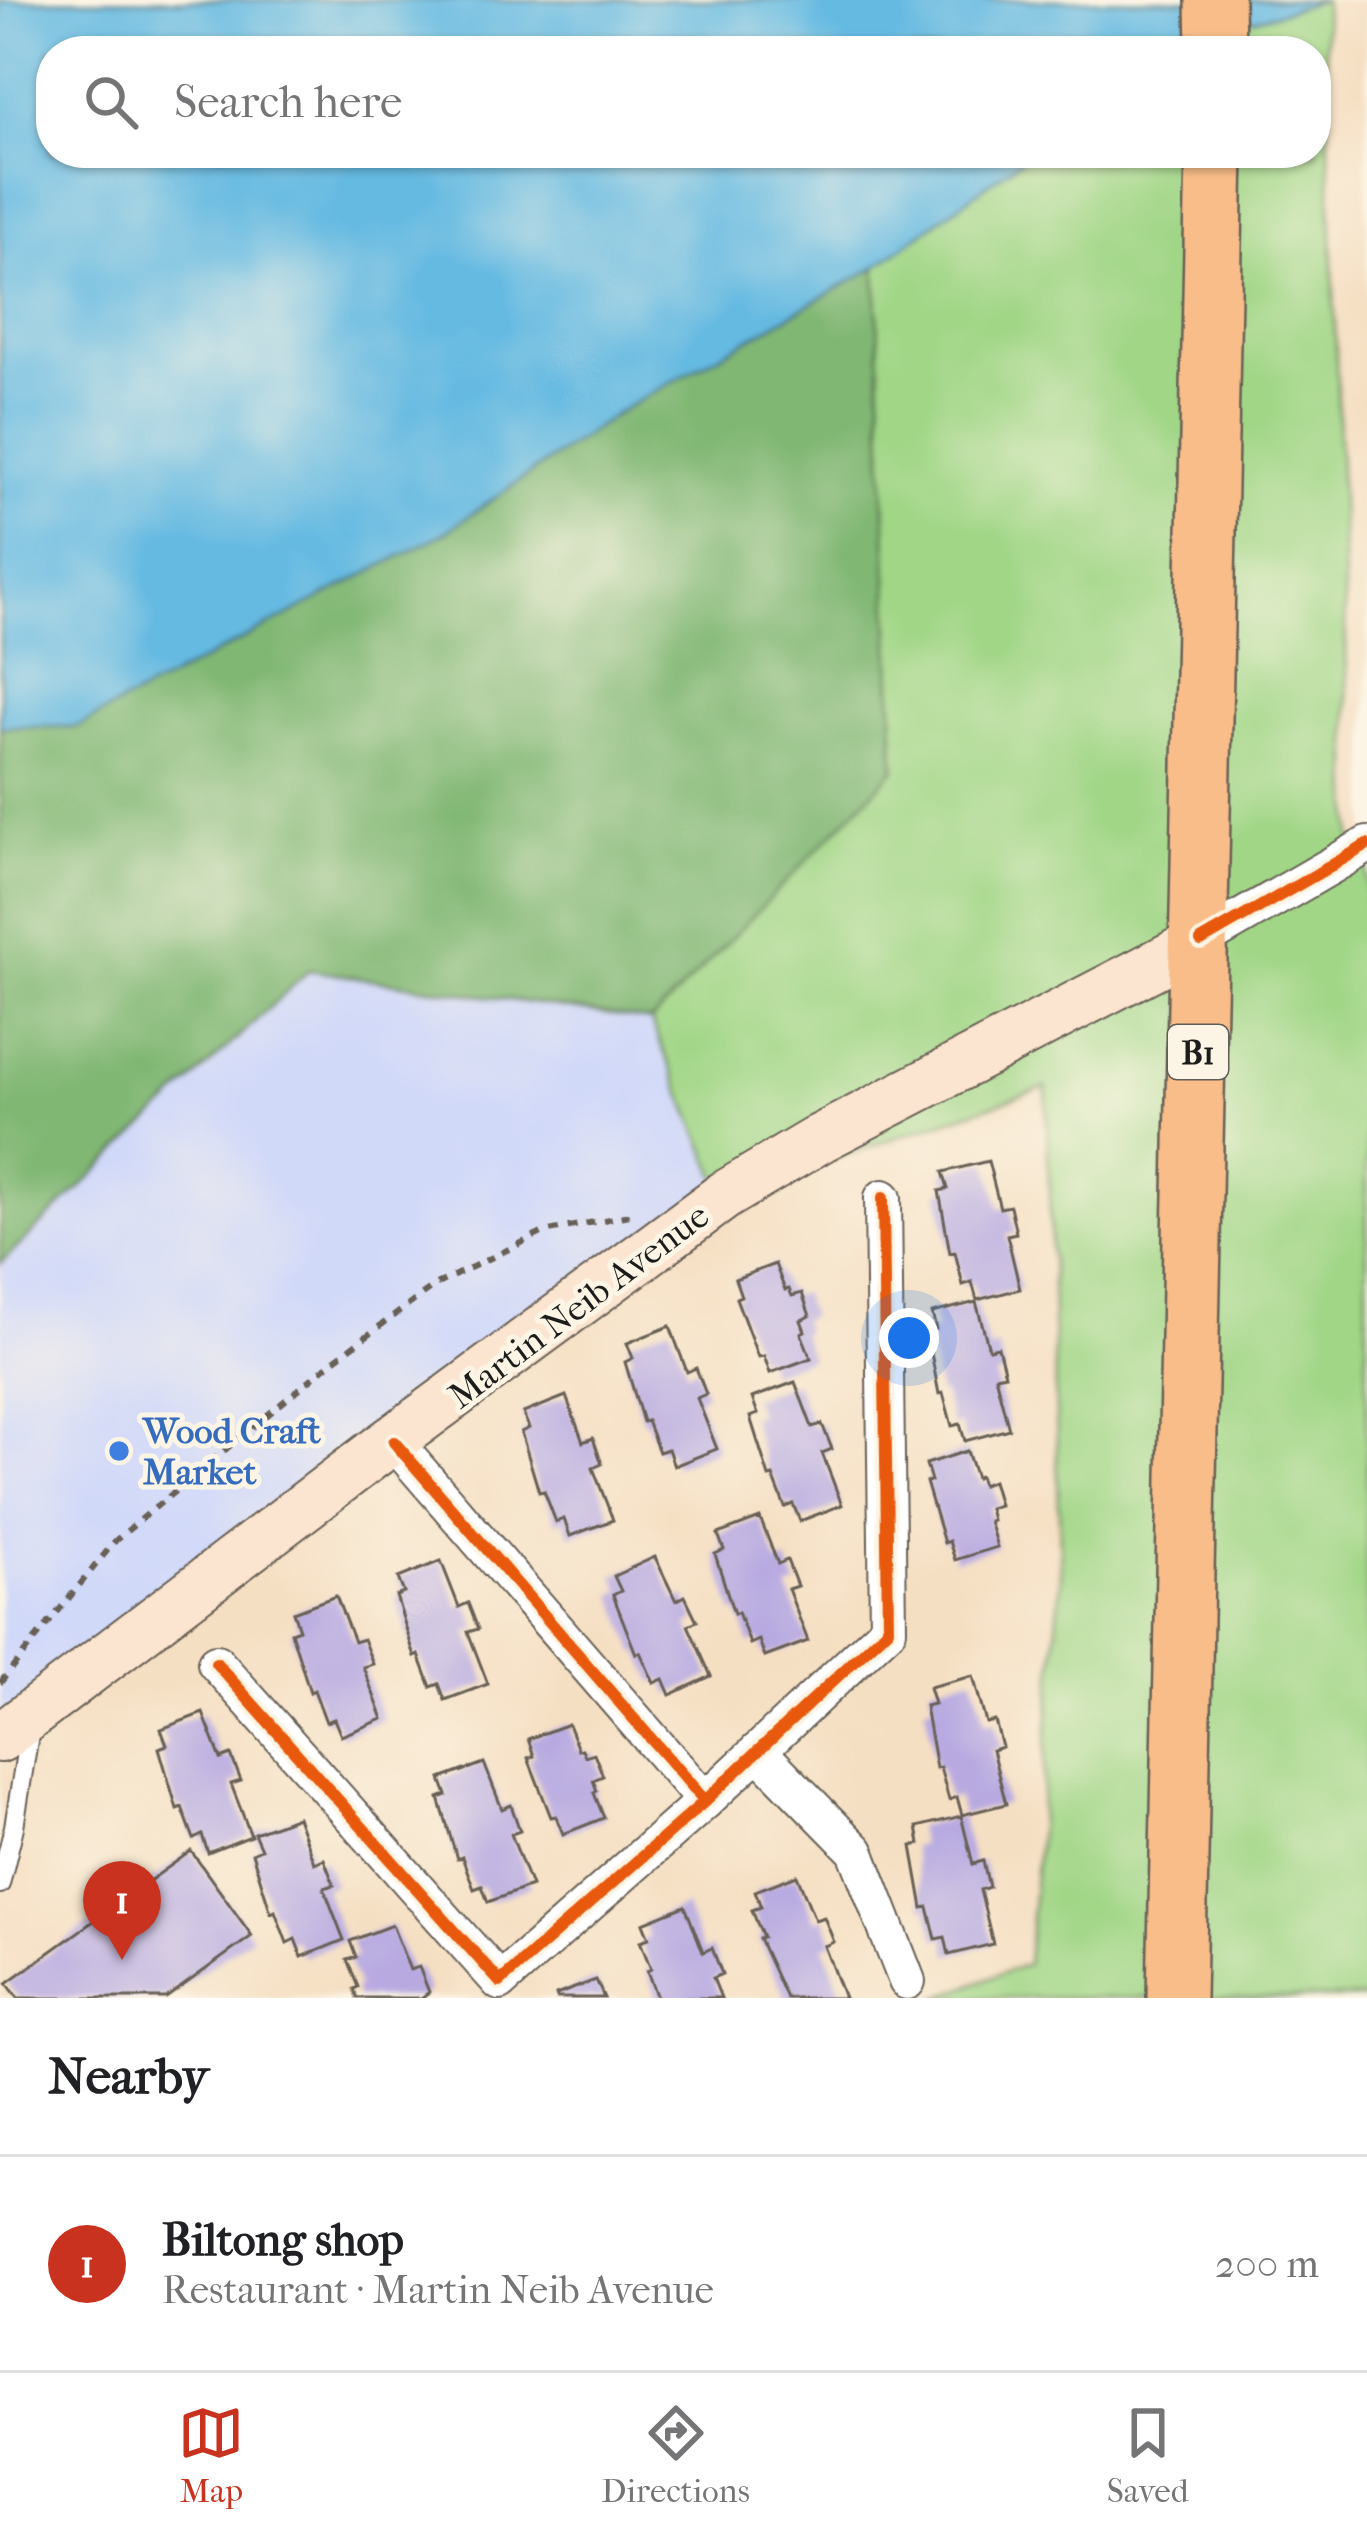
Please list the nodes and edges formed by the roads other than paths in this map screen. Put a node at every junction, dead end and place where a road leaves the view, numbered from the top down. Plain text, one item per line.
1 (1215, 0) edge
2 (1216, 36) edge
3 (1215, 168) edge
4 (1367, 845) edge
5 (1201, 941) junction
6 (884, 1198) dead end
7 (394, 1442) junction
8 (216, 1663) dead end
9 (11, 1711) edge
10 (758, 1751) junction
11 (705, 1801) junction
12 (0, 1884) edge
13 (1177, 1975) edge
14 (907, 1981) dead end
15 (501, 1990) edge

1 - 2 highway
3 - 5 highway, B1
4 - 5 street
5 - 7 main road, Martin Neib Avenue
5 - 13 highway, B1
6 - 10 street
7 - 9 main road, Martin Neib Avenue
7 - 11 street
8 - 15 street
9 - 12 lane
10 - 11 street
10 - 14 street
11 - 15 street

